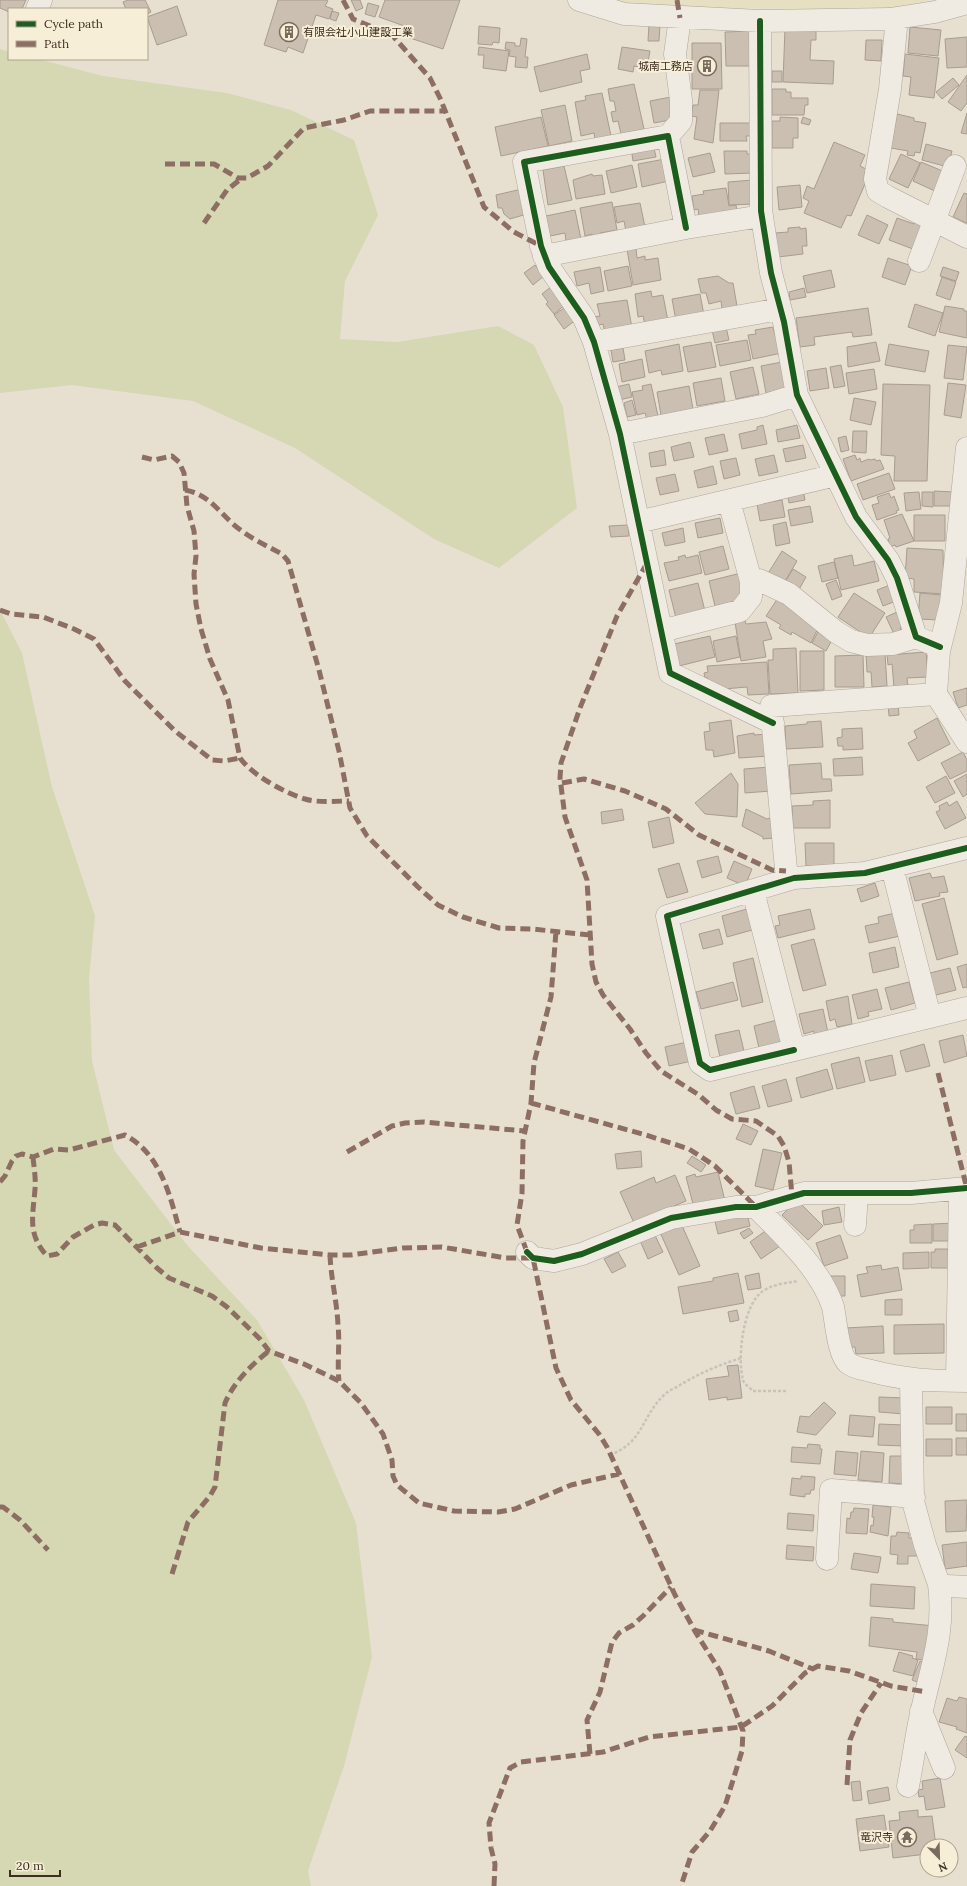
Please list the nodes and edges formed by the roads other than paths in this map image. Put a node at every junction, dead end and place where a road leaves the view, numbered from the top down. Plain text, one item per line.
1 (579, 0) edge
2 (967, 4) edge
3 (680, 18) junction
4 (897, 18) junction
5 (760, 21) junction
6 (668, 136) junction
7 (955, 166) dead end
8 (762, 216) junction
9 (935, 222) junction
10 (686, 228) junction
11 (967, 237) edge
12 (544, 256) junction
13 (919, 261) dead end
14 (780, 309) junction
15 (594, 342) junction
16 (797, 395) junction
17 (620, 434) junction
18 (967, 448) edge
19 (836, 475) junction
20 (729, 501) junction
21 (638, 522) junction
22 (752, 581) junction
23 (959, 601) edge
24 (661, 631) junction
25 (916, 637) junction
26 (940, 647) junction
27 (936, 694) junction
28 (773, 723) junction
29 (967, 742) edge
30 (967, 848) edge
31 (892, 867) junction
32 (787, 880) junction
33 (753, 891) junction
34 (967, 1008) edge
35 (930, 1017) junction
36 (794, 1050) junction
37 (963, 1189) edge
38 (858, 1193) junction
39 (756, 1207) junction
40 (855, 1225) dead end
41 (527, 1252) dead end
42 (911, 1380) junction
43 (962, 1381) edge
44 (914, 1497) junction
45 (827, 1560) dead end
46 (939, 1584) junction
47 (967, 1587) edge
48 (921, 1711) junction
49 (944, 1768) dead end
50 (908, 1786) dead end

1 - 3 street
2 - 4 street
3 - 5 street
3 - 6 street
4 - 5 street
4 - 9 street
5 - 8 street
6 - 10 street
6 - 12 street
7 - 9 street
8 - 10 street
8 - 14 street
9 - 11 street
9 - 13 street
10 - 12 street
12 - 15 street
14 - 15 street
14 - 16 street
15 - 17 street
16 - 17 street
16 - 19 street
17 - 21 street
18 - 23 street
19 - 20 street
19 - 25 street
20 - 21 street
20 - 22 street
21 - 24 street
22 - 24 street
22 - 25 street
23 - 26 street
24 - 28 street
25 - 26 street
26 - 27 street
27 - 28 street
27 - 29 street
28 - 32 street
30 - 31 street
31 - 32 street
31 - 35 street
32 - 33 street
33 - 36 street
33 - 36 street
34 - 35 street
35 - 36 street
37 - 38 street
37 - 43 street
38 - 39 street
38 - 40 street
39 - 41 street
39 - 42 street
42 - 43 street
42 - 44 street
44 - 45 street
44 - 46 street
46 - 47 street
46 - 48 street
48 - 49 street
48 - 50 street

